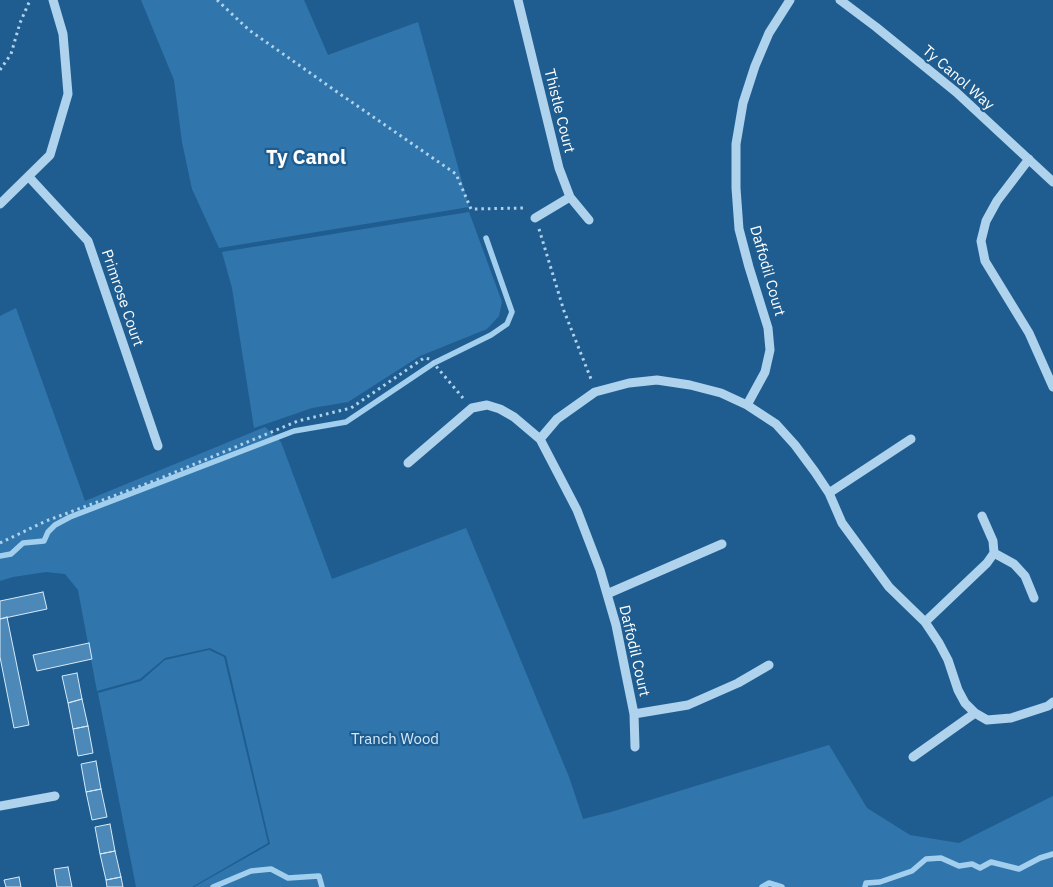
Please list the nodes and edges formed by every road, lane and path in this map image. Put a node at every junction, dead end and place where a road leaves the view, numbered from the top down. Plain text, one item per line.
1 (30, 0) edge
2 (53, 0) edge
3 (217, 0) edge
4 (518, 0) edge
5 (790, 0) edge
6 (840, 0) edge
7 (0, 70) edge
8 (1029, 159) junction
9 (29, 177) junction
10 (1053, 182) edge
11 (570, 196) junction
12 (0, 204) edge
13 (535, 218) junction
14 (589, 220) dead end
15 (1053, 388) edge
16 (596, 392) junction
17 (747, 405) junction
18 (472, 408) junction
19 (540, 439) junction
20 (910, 439) dead end
21 (158, 446) dead end
22 (408, 463) dead end
23 (829, 493) junction
24 (982, 516) dead end
25 (0, 543) edge
26 (722, 544) dead end
27 (994, 553) junction
28 (607, 594) junction
29 (1034, 598) dead end
30 (925, 622) junction
31 (769, 665) dead end
32 (1053, 702) edge
33 (975, 713) junction
34 (634, 714) junction
35 (635, 747) dead end
36 (913, 757) dead end
37 (55, 796) dead end
38 (0, 806) edge

1 - 7 path
2 - 9 street
3 - 13 path
4 - 11 street, Thistle Court
5 - 17 street, Daffodil Court
6 - 8 street, Ty Canol Way
8 - 10 street, Ty Canol Way
8 - 15 street
9 - 12 street
9 - 21 street, Primrose Court
11 - 13 street
11 - 14 street, Thistle Court
13 - 16 path
16 - 17 street
16 - 19 street
17 - 23 street
18 - 19 street, Daffodil Court
18 - 22 street
18 - 25 path
19 - 28 street, Daffodil Court
20 - 23 street
23 - 30 street
24 - 27 street
26 - 28 street, Daffodil Court
27 - 29 street
27 - 30 street
28 - 34 street, Daffodil Court
30 - 33 street
31 - 34 street, Daffodil Court
32 - 33 street
33 - 36 street
34 - 35 street, Daffodil Court
37 - 38 street

